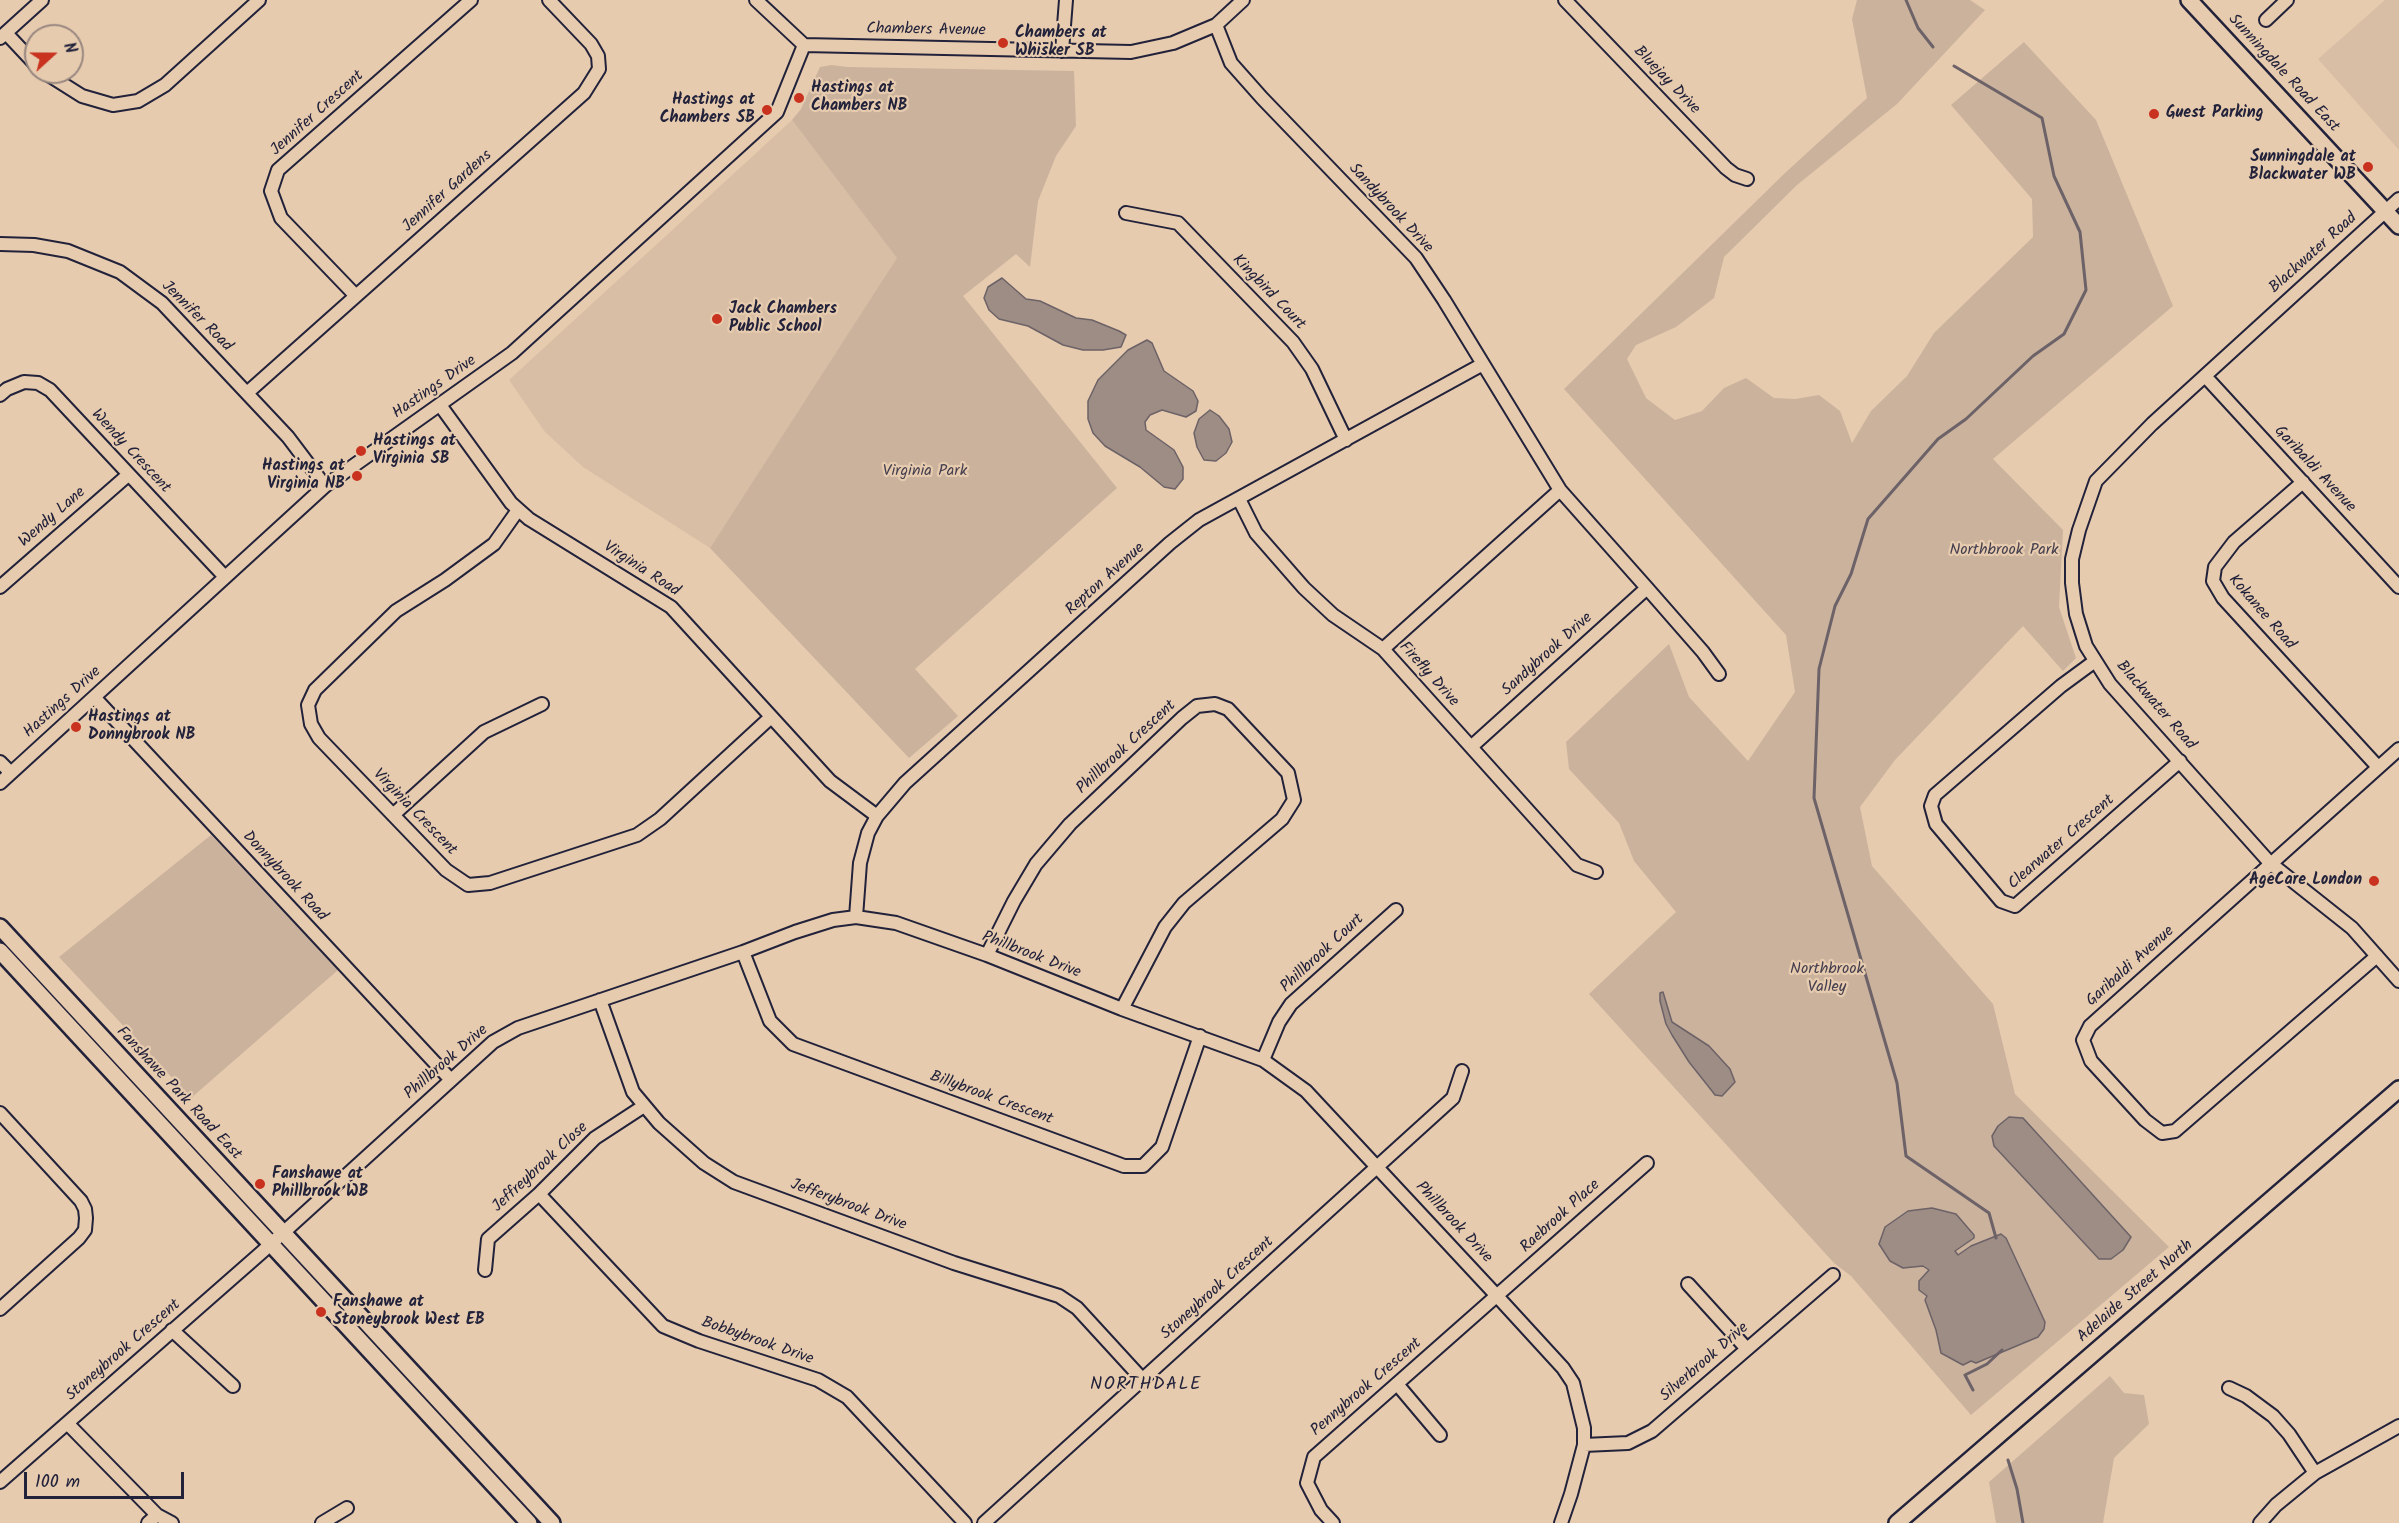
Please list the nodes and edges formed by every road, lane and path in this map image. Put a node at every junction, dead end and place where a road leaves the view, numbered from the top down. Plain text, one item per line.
1 (42, 0) edge
2 (259, 0) edge
3 (471, 0) edge
4 (549, 0) edge
5 (756, 0) edge
6 (1066, 0) edge
7 (1243, 0) edge
8 (1565, 0) edge
9 (2189, 0) edge
10 (2287, 0) edge
11 (2266, 20) dead end
12 (1216, 25) junction
13 (3, 35) edge
14 (804, 45) junction
15 (1062, 51) junction
16 (24, 54) edge
17 (63, 84) edge
18 (1748, 179) dead end
19 (2399, 199) edge
20 (2385, 211) junction
21 (1126, 213) dead end
22 (2399, 226) edge
23 (0, 243) edge
24 (356, 296) junction
25 (1483, 364) junction
26 (2205, 376) junction
27 (247, 393) junction
28 (0, 395) edge
29 (440, 405) junction
30 (1346, 440) junction
31 (128, 474) junction
32 (2303, 482) junction
33 (325, 486) junction
34 (1560, 490) junction
35 (1239, 499) junction
36 (518, 510) junction
37 (225, 577) junction
38 (2399, 586) edge
39 (0, 587) edge
40 (1647, 588) junction
41 (1383, 649) junction
42 (2095, 661) junction
43 (1719, 674) dead end
44 (94, 697) junction
45 (542, 704) dead end
46 (771, 717) junction
47 (1471, 747) junction
48 (2399, 749) edge
49 (2180, 760) junction
50 (0, 762) edge
51 (2378, 767) junction
52 (11, 773) junction
53 (0, 783) edge
54 (393, 815) junction
55 (877, 816) junction
56 (2270, 863) junction
57 (1596, 872) dead end
58 (1396, 910) dead end
59 (856, 917) junction
60 (0, 927) edge
61 (0, 951) edge
62 (743, 952) junction
63 (987, 956) junction
64 (2377, 956) junction
65 (2399, 981) edge
66 (600, 1000) junction
67 (1122, 1009) junction
68 (1200, 1036) junction
69 (1263, 1060) junction
70 (1462, 1071) dead end
71 (451, 1080) junction
72 (2399, 1089) edge
73 (644, 1106) junction
74 (0, 1113) edge
75 (1647, 1163) dead end
76 (1378, 1167) junction
77 (539, 1194) junction
78 (282, 1233) junction
79 (270, 1245) junction
80 (485, 1270) dead end
81 (1833, 1275) dead end
82 (1688, 1284) dead end
83 (1497, 1296) junction
84 (0, 1309) edge
85 (172, 1330) junction
86 (1747, 1349) junction
87 (1143, 1380) junction
88 (1397, 1384) junction
89 (233, 1386) dead end
90 (2229, 1388) dead end
91 (67, 1423) junction
92 (2399, 1426) edge
93 (1440, 1434) dead end
94 (1584, 1445) junction
95 (2314, 1473) junction
96 (0, 1482) edge
97 (347, 1508) dead end
98 (152, 1519) edge
99 (172, 1523) edge
100 (322, 1523) edge
101 (529, 1523) edge
102 (552, 1523) edge
103 (965, 1523) edge
104 (984, 1523) edge
105 (1333, 1523) edge
106 (1561, 1523) edge
107 (1897, 1523) edge
108 (2260, 1523) edge

1 - 13 street
2 - 17 street
3 - 24 street, Jennifer Crescent
4 - 24 street, Jennifer Gardens
5 - 14 street
6 - 15 street
7 - 12 street, Chambers Avenue
8 - 18 street, Bluejay Drive
9 - 20 main road, Sunningdale Road East
10 - 11 street
12 - 15 street, Chambers Avenue
12 - 25 street, Sandybrook Drive
13 - 16 street
14 - 15 street, Chambers Avenue
14 - 29 street, Hastings Drive
19 - 20 street, Blackwater Road
20 - 22 main road, Sunningdale Road East
20 - 26 street, Blackwater Road
21 - 30 street, Kingbird Court
23 - 27 street, Jennifer Road
24 - 27 street, Jennifer Gardens
25 - 30 street, Repton Avenue
25 - 34 street, Sandybrook Drive
26 - 32 street, Garibaldi Avenue
26 - 42 street, Blackwater Road
27 - 33 street, Jennifer Road
28 - 31 street, Wendy Crescent
29 - 33 street, Hastings Drive
29 - 36 street, Virginia Road
30 - 35 street, Repton Avenue
31 - 37 street, Wendy Crescent
31 - 39 street, Wendy Lane
32 - 38 street, Garibaldi Avenue
32 - 51 street, Kokanee Road
33 - 37 street, Hastings Drive
34 - 40 street, Sandybrook Drive
34 - 41 street
35 - 41 street, Firefly Drive
35 - 55 street, Repton Avenue
36 - 46 street, Virginia Road
36 - 54 street, Virginia Crescent
37 - 44 street, Hastings Drive
40 - 43 street, Sandybrook Drive
40 - 47 street, Sandybrook Drive
41 - 47 street, Firefly Drive
42 - 49 street, Blackwater Road
42 - 49 street, Clearwater Crescent
44 - 52 street, Hastings Drive
44 - 71 street, Donnybrook Road
45 - 54 street
46 - 54 street, Virginia Crescent
46 - 55 street, Virginia Road
47 - 57 street, Firefly Drive
48 - 51 street, Garibaldi Avenue
49 - 56 street, Blackwater Road
50 - 52 street
51 - 56 street, Garibaldi Avenue
52 - 53 street, Hastings Drive
55 - 59 street, Repton Avenue
56 - 64 street, Blackwater Road
56 - 64 street, Garibaldi Avenue
58 - 69 street, Phillbrook Court
59 - 62 street, Phillbrook Drive
59 - 63 street, Phillbrook Drive
60 - 78 main road, Fanshawe Park Road East
61 - 79 main road, Fanshawe Park Road East
62 - 66 street, Phillbrook Drive
62 - 68 street, Billybrook Crescent
63 - 67 street, Phillbrook Drive
63 - 67 street, Phillbrook Crescent
64 - 65 street, Blackwater Road
66 - 71 street, Phillbrook Drive
66 - 73 street, Jefferybrook Drive
67 - 68 street, Phillbrook Drive
68 - 69 street, Phillbrook Drive
69 - 76 street, Phillbrook Drive
70 - 76 street, Stoneybrook Crescent
71 - 78 street, Phillbrook Drive
72 - 107 main road, Adelaide Street North
73 - 77 street, Jeffreybrook Close
73 - 87 street, Jefferybrook Drive
74 - 84 street
75 - 83 street, Raebrook Place
76 - 83 street, Phillbrook Drive
76 - 87 street, Stoneybrook Crescent
77 - 80 street, Jeffreybrook Close
77 - 103 street, Bobbybrook Drive
78 - 79 street, Phillbrook Drive
78 - 102 main road, Fanshawe Park Road East
79 - 85 street, Stoneybrook Crescent
79 - 101 main road, Fanshawe Park Road East
81 - 86 street, Silverbrook Drive
82 - 86 street
83 - 88 street, Pennybrook Crescent
83 - 94 street, Phillbrook Drive
85 - 89 street
85 - 91 street, Stoneybrook Crescent
86 - 94 street, Silverbrook Drive
87 - 104 street, Stoneybrook Crescent
88 - 93 street
88 - 105 street, Pennybrook Crescent
90 - 95 street
91 - 96 street, Stoneybrook Crescent
91 - 98 street
92 - 95 street
94 - 106 street, Phillbrook Drive
95 - 108 street
97 - 100 street
98 - 99 street

